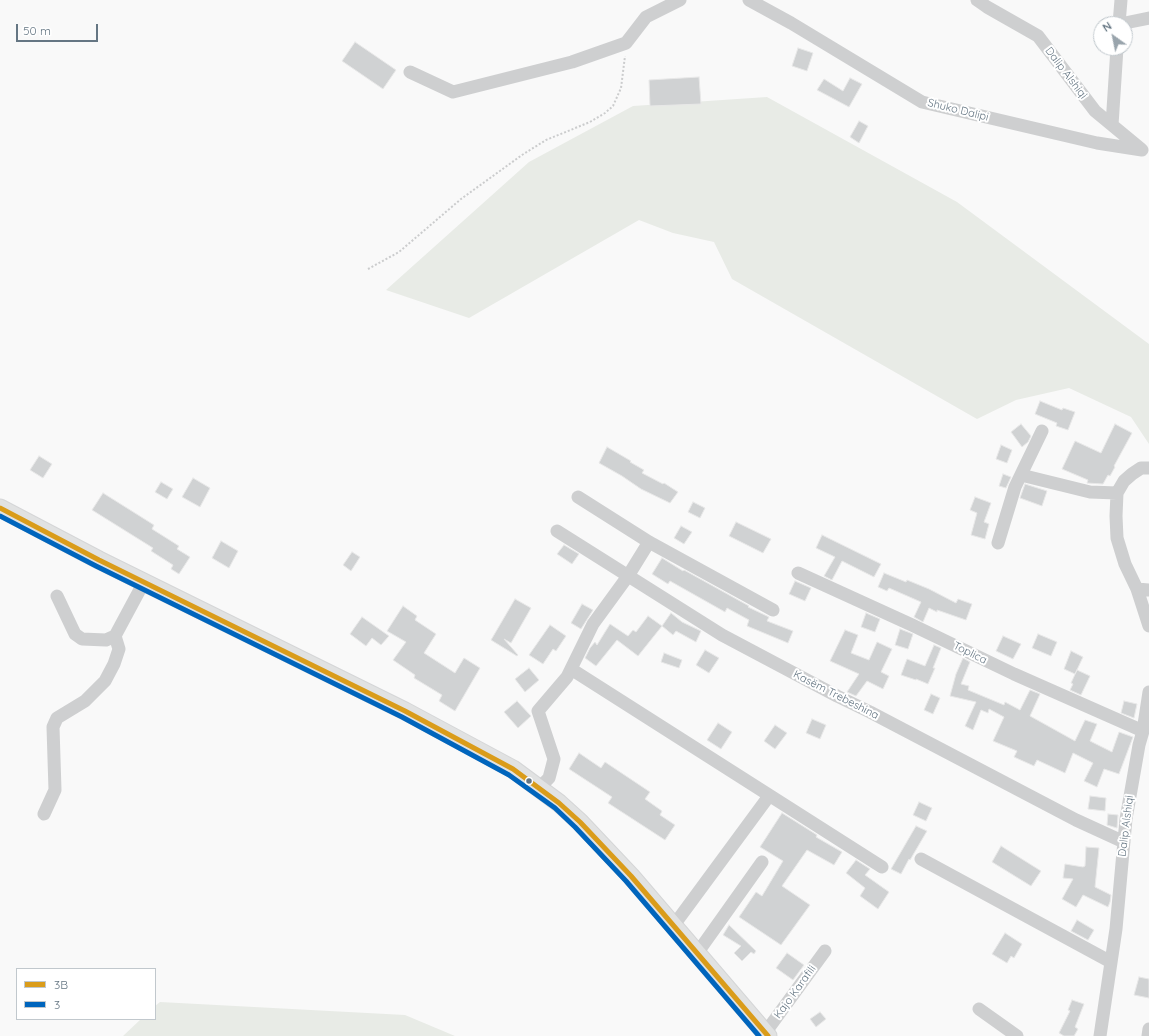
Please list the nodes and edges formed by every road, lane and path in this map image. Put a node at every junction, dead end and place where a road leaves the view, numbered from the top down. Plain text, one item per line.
1 (680, 0) edge
2 (750, 0) edge
3 (977, 0) edge
4 (1121, 0) edge
5 (1120, 16) edge
6 (1149, 18) edge
7 (1133, 21) edge
8 (626, 43) junction
9 (1116, 56) edge
10 (410, 72) dead end
11 (1112, 125) junction
12 (1146, 153) edge
13 (368, 269) dead end
14 (1042, 431) dead end
15 (1149, 468) edge
16 (1021, 475) junction
17 (1117, 493) junction
18 (578, 497) dead end
19 (0, 508) edge
20 (557, 531) dead end
21 (649, 542) junction
22 (998, 543) dead end
23 (798, 573) dead end
24 (628, 576) junction
25 (144, 582) junction
26 (1143, 589) edge
27 (56, 596) dead end
28 (773, 610) dead end
29 (1149, 626) edge
30 (115, 636) junction
31 (571, 668) junction
32 (1149, 692) edge
33 (1143, 731) junction
34 (541, 789) junction
35 (769, 796) junction
36 (44, 814) dead end
37 (1124, 842) junction
38 (921, 859) dead end
39 (762, 862) dead end
40 (882, 867) dead end
41 (674, 925) junction
42 (825, 950) dead end
43 (698, 952) junction
44 (1111, 962) junction
45 (979, 1009) dead end
46 (1149, 1029) edge
47 (767, 1035) edge
48 (1017, 1036) edge
49 (1100, 1036) edge
50 (1148, 1036) edge

1 - 8 street
2 - 12 street, Shuko Dalipi
3 - 11 street, Dalip Alshiqi
4 - 5 street
6 - 7 street
8 - 10 street
8 - 13 path
9 - 11 street
11 - 12 street, Dalip Alshiqi
14 - 16 street
15 - 17 street
16 - 17 street
16 - 22 street
17 - 26 street
18 - 21 street
19 - 25 main road
20 - 24 street, Kasëm Trebeshina
21 - 24 street
21 - 28 street
23 - 33 street, Toplica
24 - 31 street
24 - 37 street, Kasëm Trebeshina
25 - 30 street
25 - 34 main road
26 - 29 street
27 - 30 street
30 - 36 street
31 - 34 street
31 - 35 street
32 - 33 street, Dalip Alshiqi
33 - 37 street, Dalip Alshiqi
34 - 41 main road
35 - 40 street
35 - 41 street
37 - 44 street, Dalip Alshiqi
38 - 44 street
39 - 43 street
41 - 43 main road
42 - 47 street, Kajo Karafili
43 - 47 main road
44 - 49 street, Dalip Alshiqi
45 - 48 street
46 - 50 street

